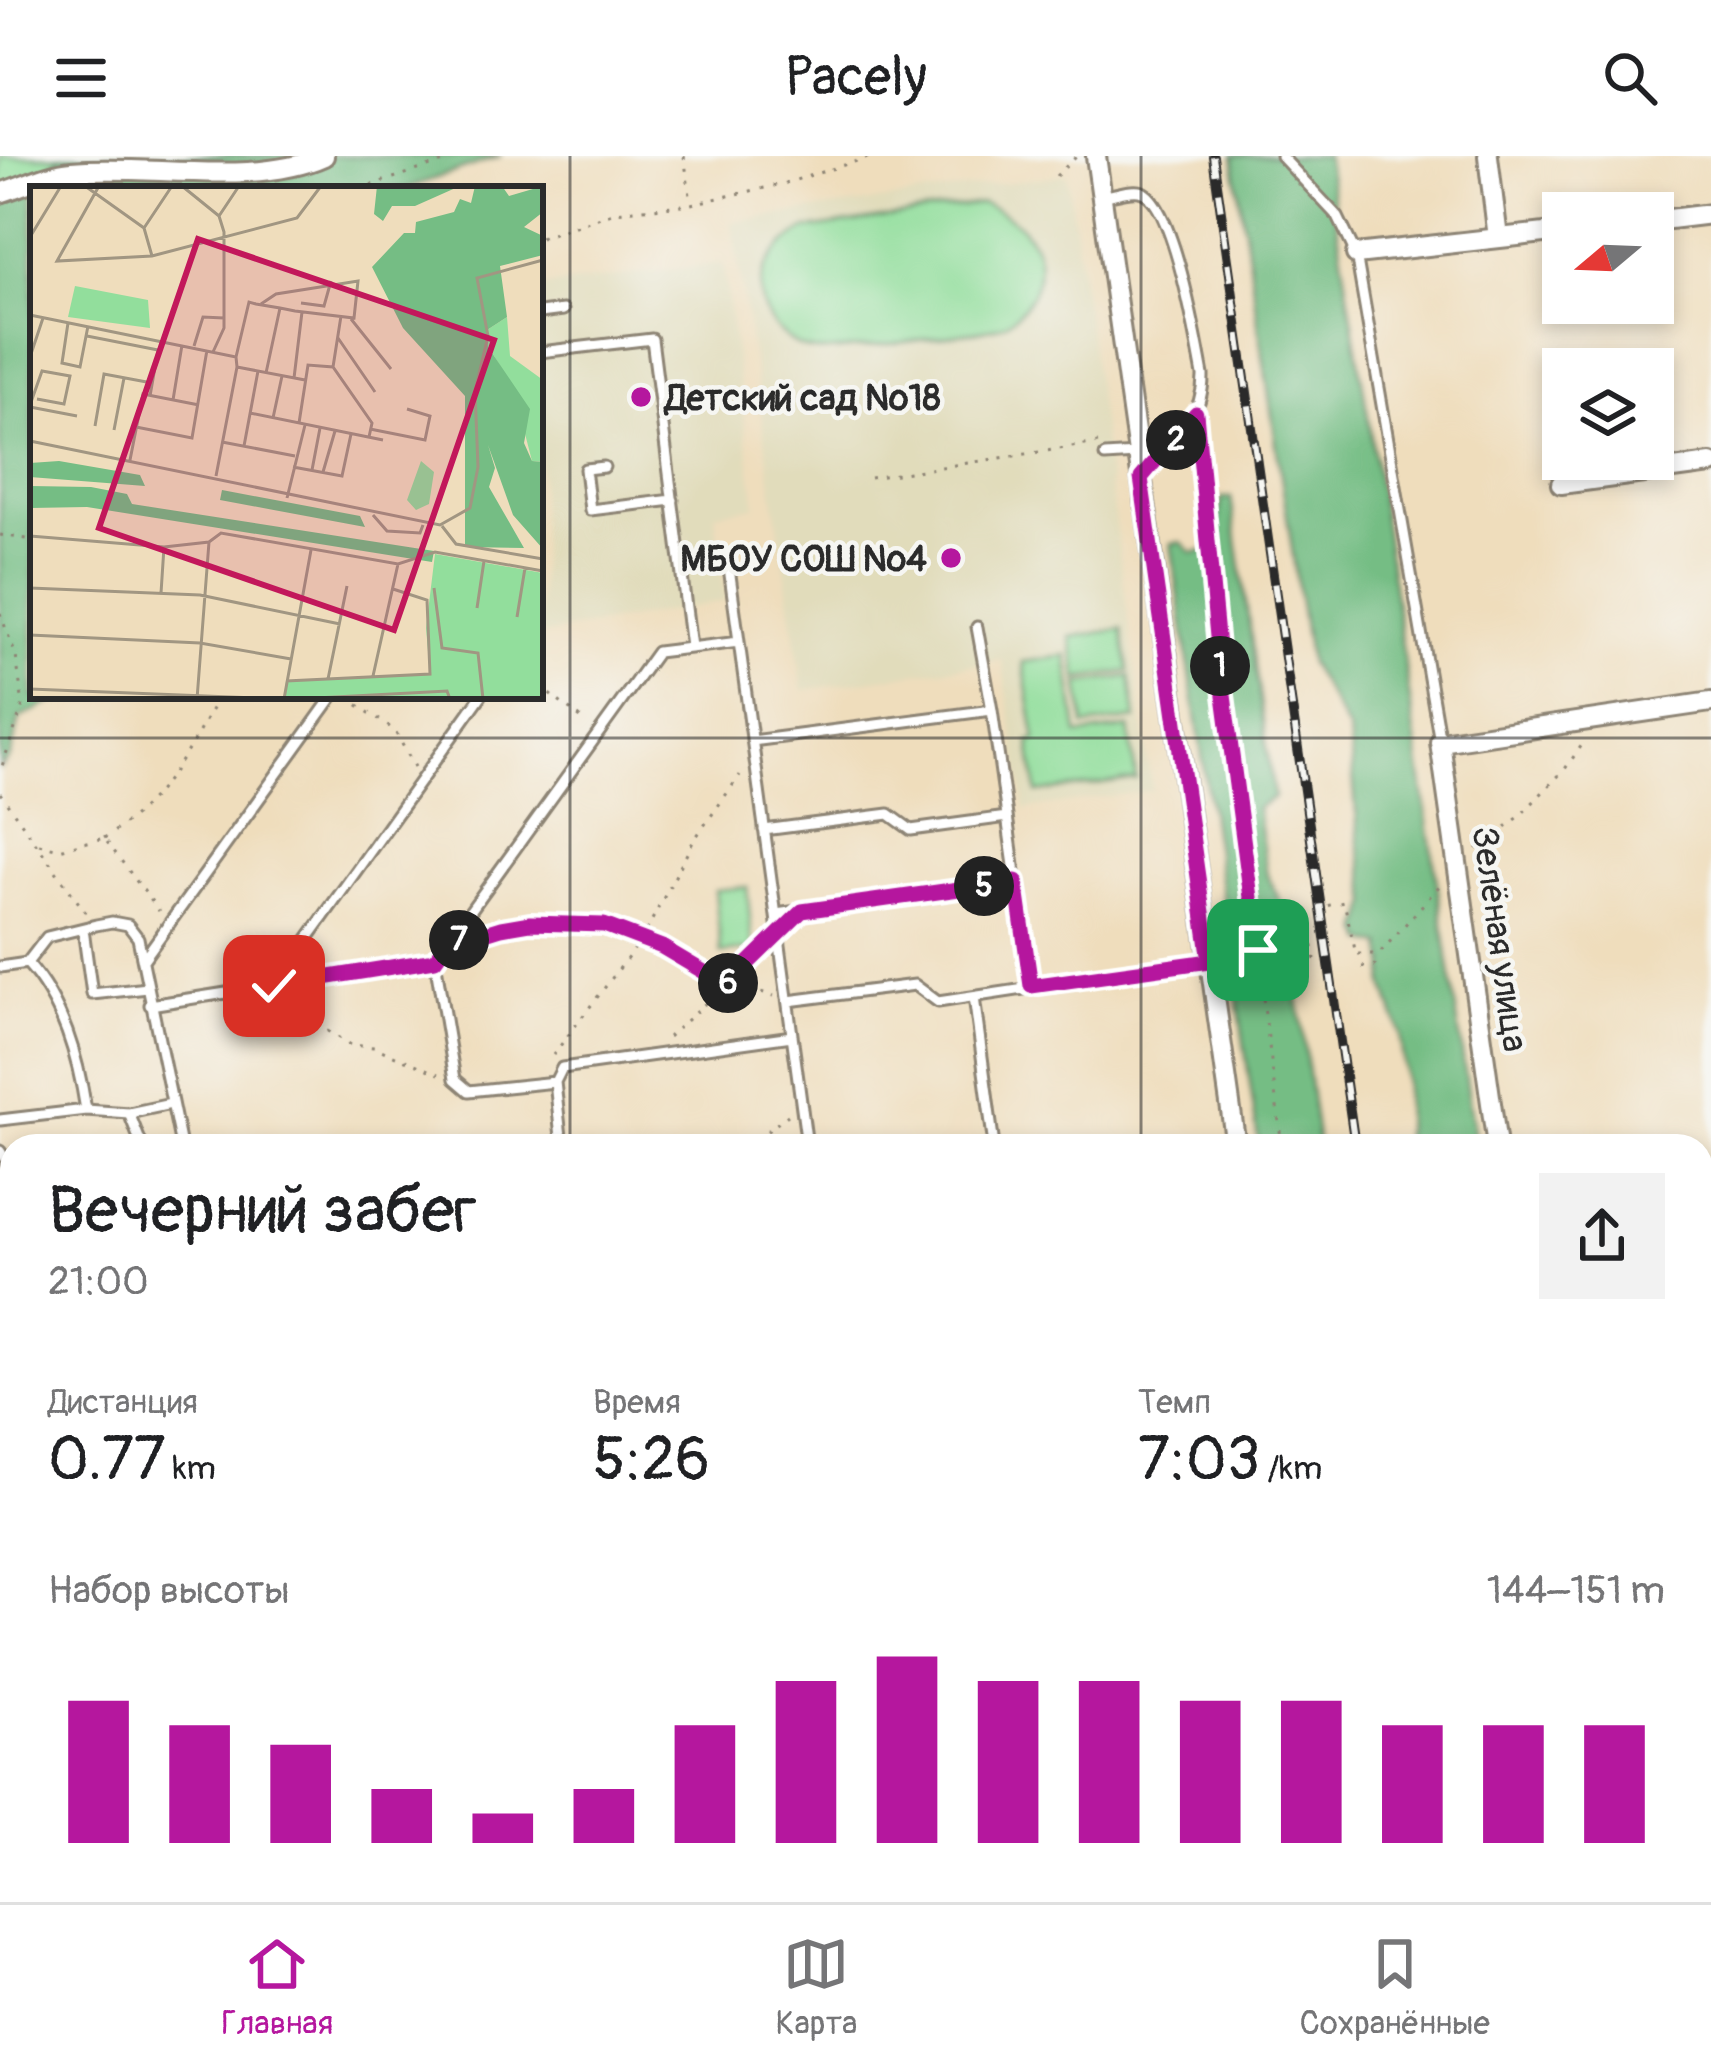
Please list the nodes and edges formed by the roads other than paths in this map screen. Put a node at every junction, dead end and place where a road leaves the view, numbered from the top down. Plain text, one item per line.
1 (324, 156) edge
2 (1096, 156) edge
3 (1281, 156) edge
4 (1488, 156) edge
5 (0, 193) edge
6 (1102, 197) junction
7 (1711, 214) edge
8 (1674, 218) edge
9 (1542, 233) edge
10 (1498, 238) junction
11 (1356, 254) junction
12 (563, 310) dead end
13 (543, 313) edge
14 (543, 352) edge
15 (1136, 446) junction
16 (1105, 457) dead end
17 (1711, 464) edge
18 (604, 467) dead end
19 (1141, 478) junction
20 (1561, 484) dead end
21 (673, 500) junction
22 (728, 560) dead end
23 (977, 627) dead end
24 (739, 642) junction
25 (691, 647) junction
26 (331, 699) edge
27 (480, 699) edge
28 (1711, 702) edge
29 (992, 710) junction
30 (752, 741) junction
31 (1440, 742) junction
32 (1007, 817) junction
33 (764, 830) junction
34 (1016, 881) junction
35 (776, 914) junction
36 (83, 929) junction
37 (143, 960) junction
38 (435, 960) junction
39 (1213, 960) junction
40 (27, 963) junction
41 (0, 967) edge
42 (274, 986) junction
43 (1031, 986) junction
44 (148, 988) junction
45 (974, 997) junction
46 (788, 1001) junction
47 (150, 1005) junction
48 (792, 1036) junction
49 (555, 1082) junction
50 (171, 1104) junction
51 (86, 1110) junction
52 (129, 1113) junction
53 (0, 1120) edge
54 (137, 1134) edge
55 (178, 1134) edge
56 (560, 1134) edge
57 (805, 1134) edge
58 (992, 1134) edge
59 (1235, 1134) edge
60 (1495, 1134) edge

1 - 5 street
2 - 6 street
3 - 11 lane
4 - 10 street
6 - 15 street
6 - 19 lane
7 - 8 street
9 - 10 street
10 - 11 street
11 - 31 lane
12 - 13 lane
14 - 21 lane
15 - 16 lane
15 - 19 street
17 - 20 street
18 - 21 lane
19 - 39 street
21 - 25 lane
22 - 24 lane
23 - 29 lane
24 - 25 lane
24 - 30 lane
25 - 38 lane
26 - 37 lane
27 - 42 lane
28 - 31 street
29 - 30 lane
29 - 32 lane
30 - 33 lane
31 - 60 street, Зелёная улица
32 - 33 lane
32 - 34 lane
33 - 35 lane
34 - 35 lane
34 - 43 lane
35 - 46 lane
36 - 37 lane
36 - 40 lane
36 - 44 lane
37 - 44 lane
38 - 42 lane
38 - 49 lane
39 - 43 lane
39 - 59 street
40 - 41 lane
40 - 51 lane
42 - 47 lane
43 - 45 lane
44 - 47 lane
45 - 46 lane
45 - 58 lane
46 - 48 lane
47 - 50 lane
48 - 49 lane
48 - 57 lane
49 - 56 lane
50 - 52 lane
50 - 55 lane
51 - 52 lane
51 - 53 lane
52 - 54 lane

